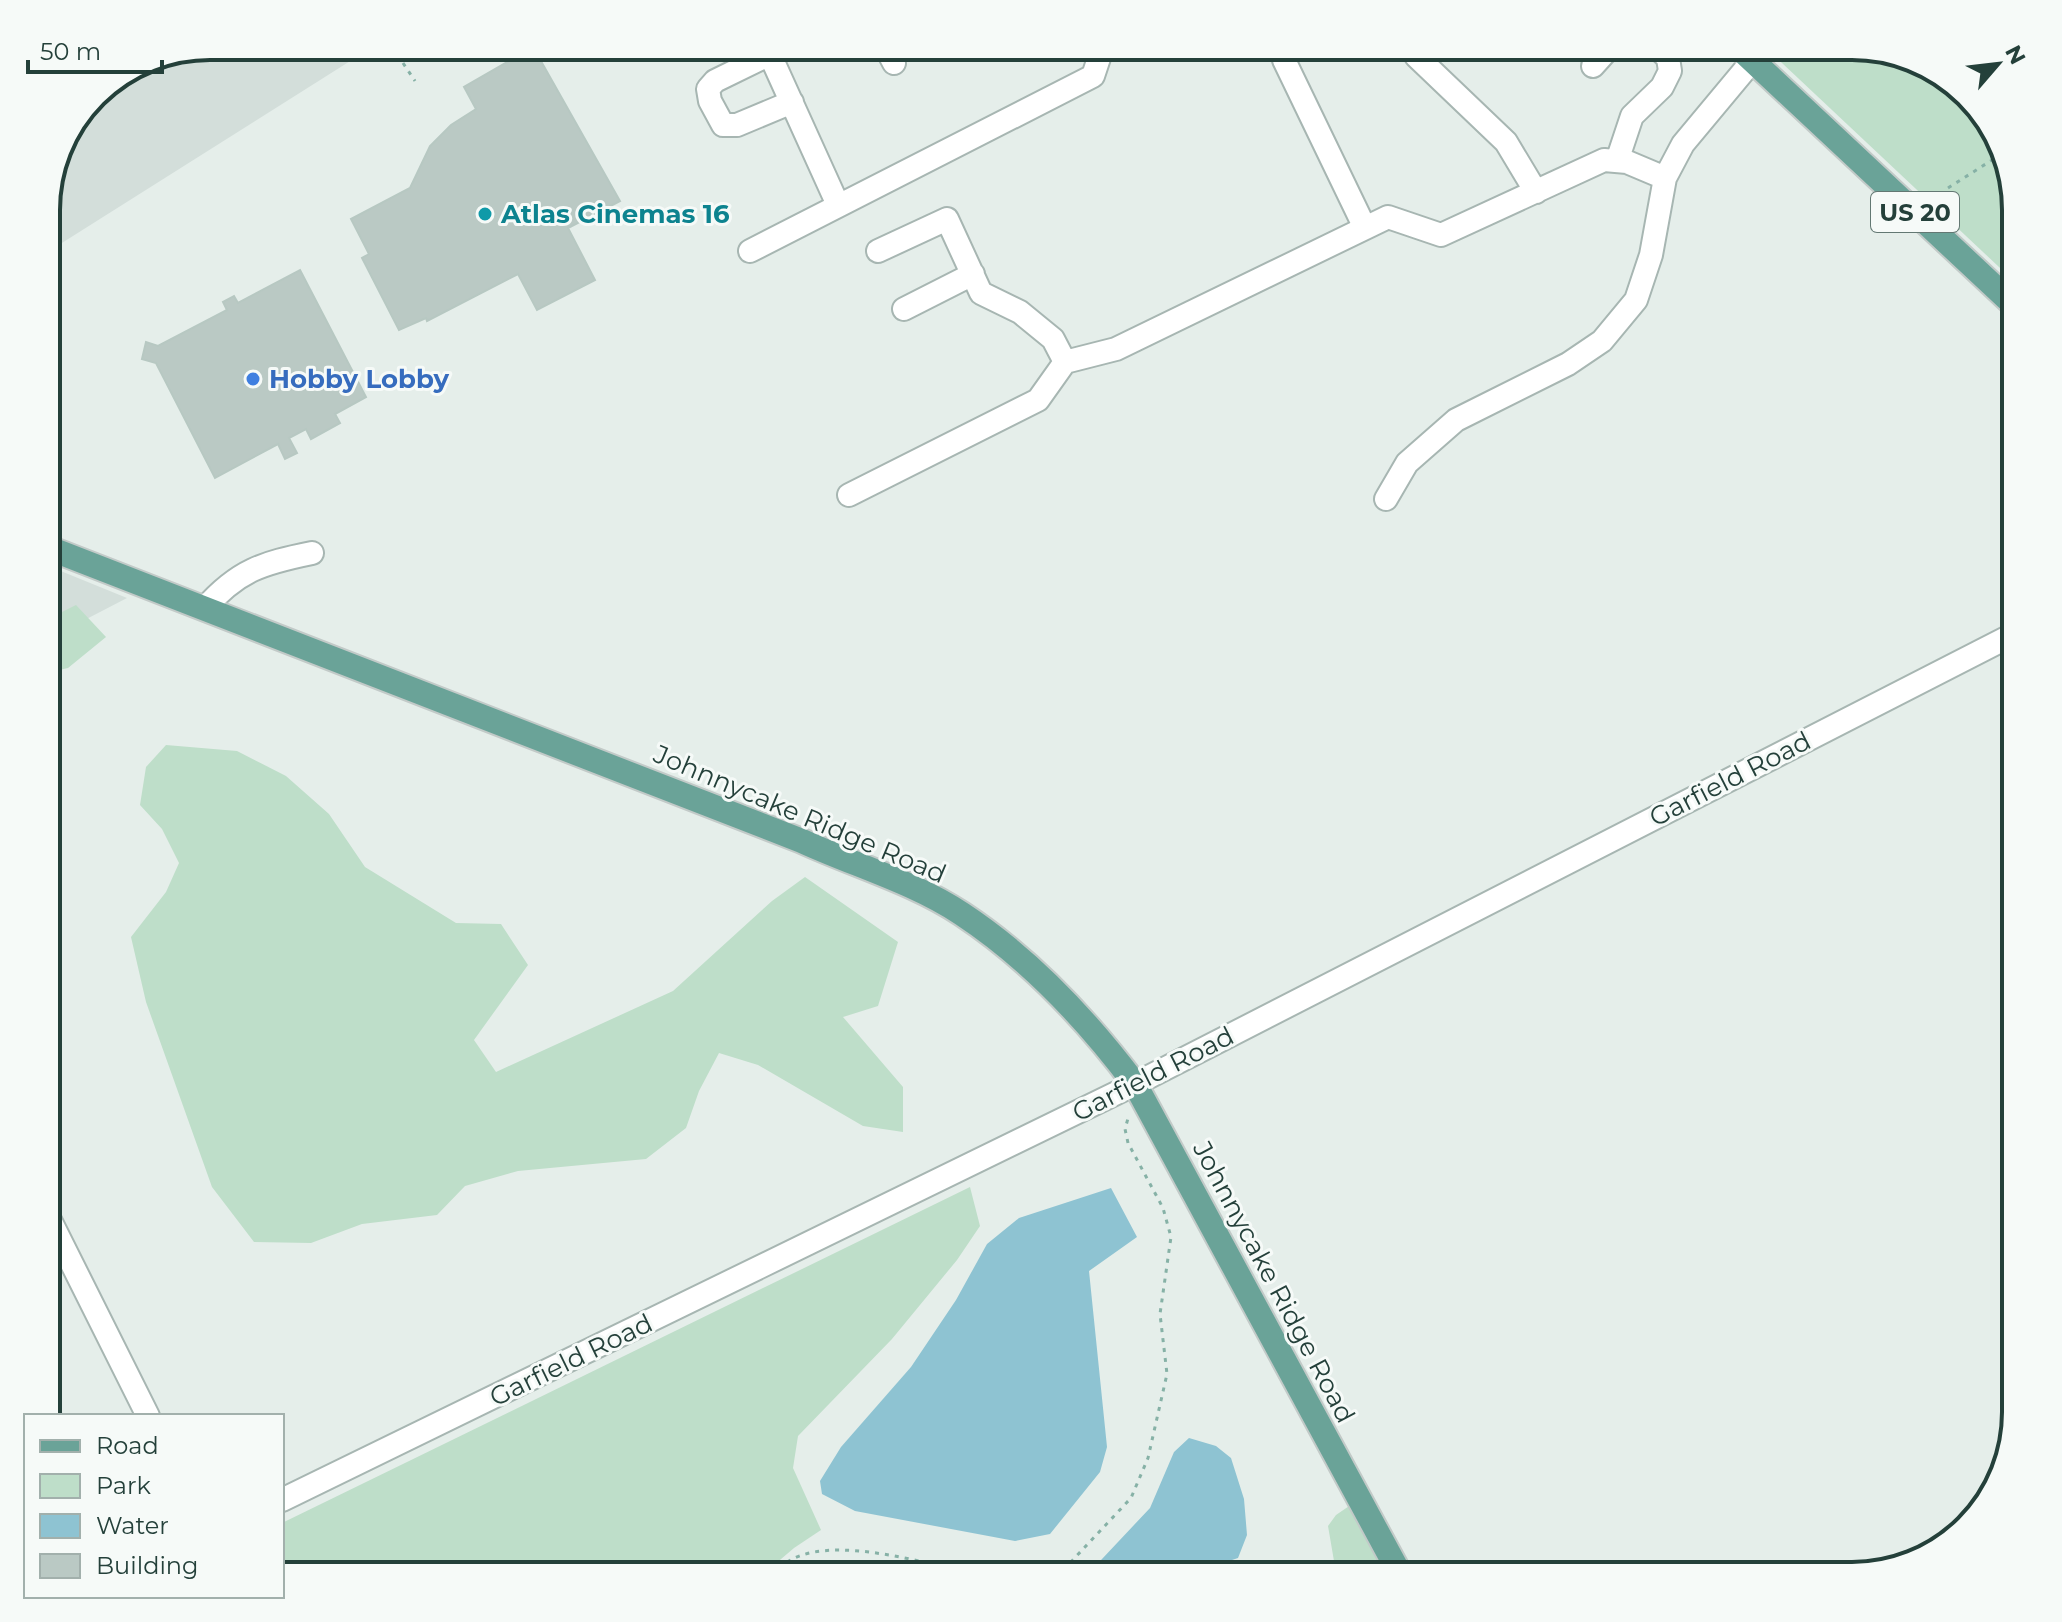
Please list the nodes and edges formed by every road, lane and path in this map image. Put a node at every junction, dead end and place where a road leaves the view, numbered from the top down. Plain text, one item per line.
1 (751, 60) edge
2 (773, 60) edge
3 (1098, 60) edge
4 (1284, 60) dead end
5 (1420, 60) edge
6 (1598, 60) edge
7 (1668, 60) edge
8 (1740, 60) edge
9 (1752, 60) edge
10 (403, 63) dead end
11 (1593, 66) dead end
12 (415, 81) dead end
13 (792, 102) junction
14 (1993, 159) edge
15 (1617, 161) junction
16 (1665, 178) junction
17 (1948, 188) dead end
18 (1536, 192) junction
19 (838, 205) junction
20 (1365, 228) junction
21 (750, 251) dead end
22 (878, 251) dead end
23 (973, 274) junction
24 (2002, 294) edge
25 (904, 309) dead end
26 (1065, 362) junction
27 (849, 495) dead end
28 (1386, 499) dead end
29 (60, 552) edge
30 (312, 553) dead end
31 (204, 609) junction
32 (2002, 640) edge
33 (1141, 1095) junction
34 (60, 1240) edge
35 (147, 1414) edge
36 (284, 1499) edge
37 (793, 1562) edge
38 (911, 1562) edge
39 (1071, 1562) edge
40 (1393, 1562) edge

1 - 13 street
2 - 13 street
3 - 19 street
4 - 20 street
5 - 18 street
6 - 11 street
7 - 15 street
8 - 16 street
9 - 24 main road, US 20
10 - 12 path
13 - 19 street
14 - 17 path
15 - 16 street
15 - 18 street
16 - 28 street
18 - 20 street
19 - 21 street
20 - 26 street
22 - 23 street
23 - 25 street
23 - 26 street
26 - 27 street
29 - 31 main road, Johnnycake Ridge Road
30 - 31 street
31 - 33 main road, Johnnycake Ridge Road
32 - 33 street, Garfield Road
33 - 36 street, Garfield Road
33 - 39 path
33 - 40 main road, Johnnycake Ridge Road
34 - 35 street
37 - 38 path

